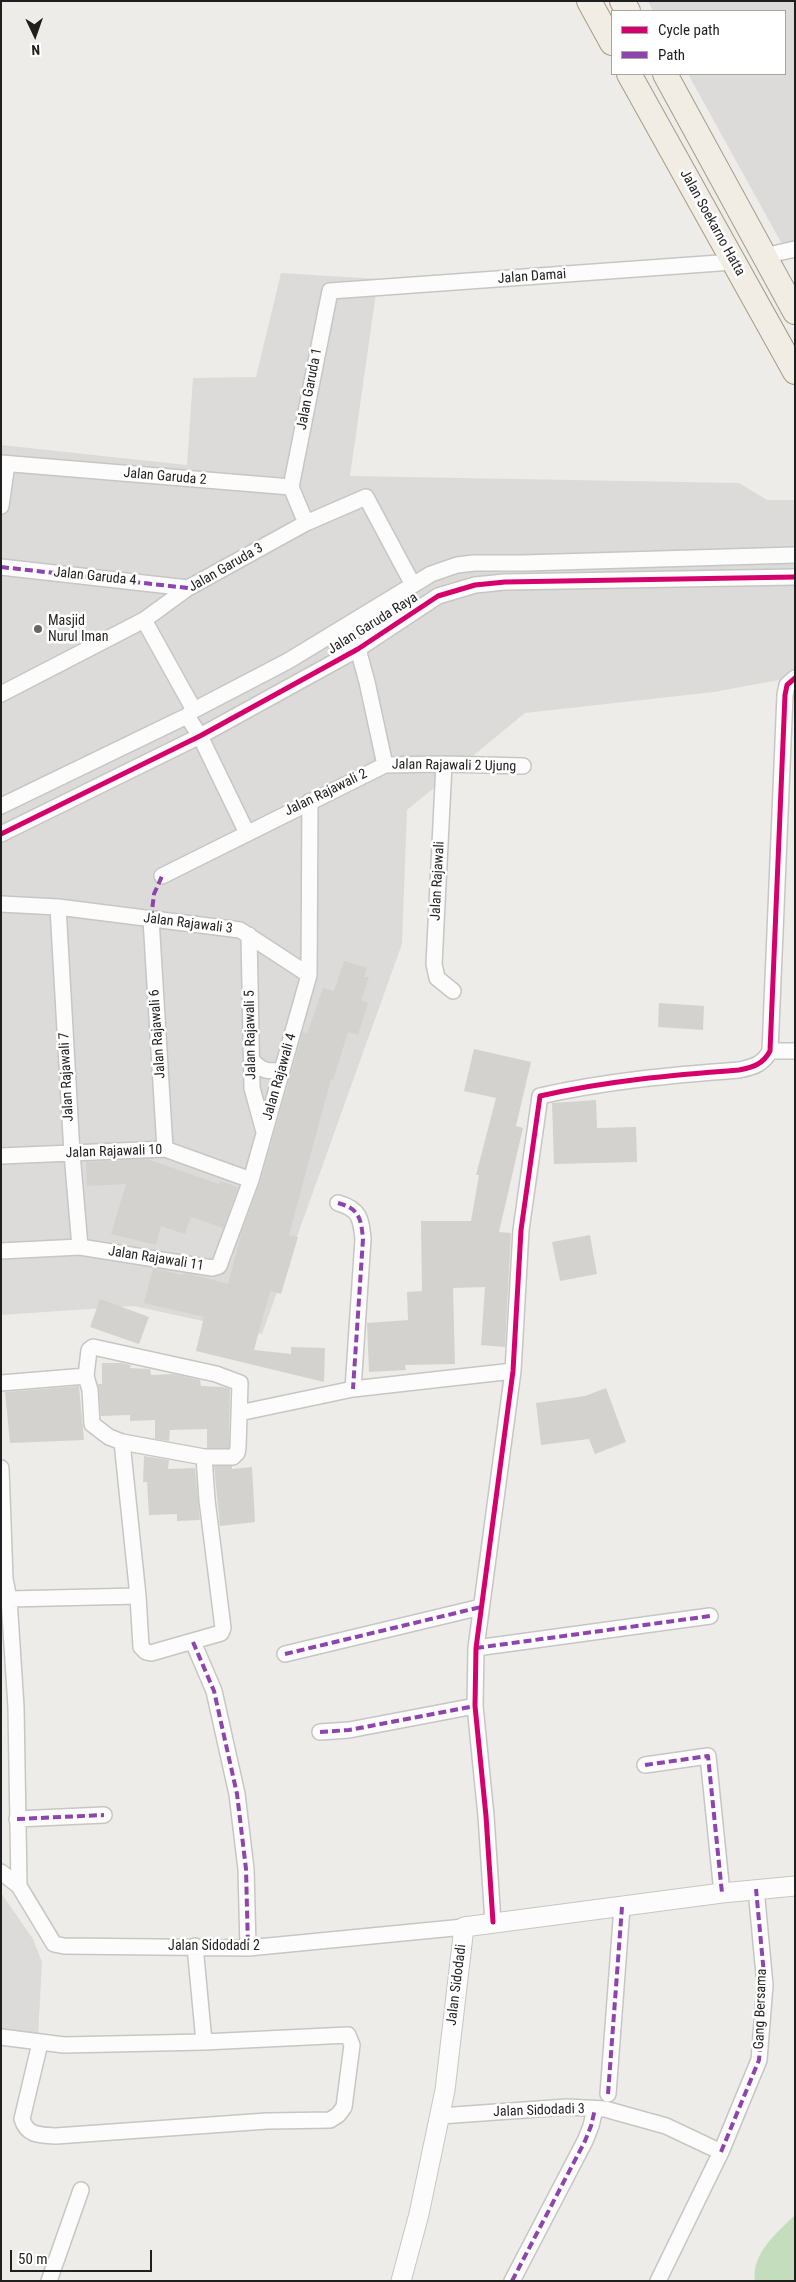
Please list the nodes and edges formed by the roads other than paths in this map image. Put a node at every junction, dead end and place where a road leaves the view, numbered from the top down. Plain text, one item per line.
1 (589, 1) edge
2 (611, 42) edge
3 (630, 75) edge
4 (666, 75) edge
5 (795, 249) edge
6 (764, 256) junction
7 (733, 262) junction
8 (330, 291) joint
9 (795, 312) edge
10 (795, 372) edge
11 (4, 464) edge
12 (291, 487) junction
13 (1, 506) edge
14 (306, 522) junction
15 (795, 554) edge
16 (1, 567) edge
17 (795, 578) edge
18 (413, 585) junction
19 (188, 588) junction
20 (144, 620) junction
21 (358, 649) junction
22 (795, 678) edge
23 (1, 694) edge
24 (191, 713) junction
25 (200, 736) junction
26 (444, 764) junction
27 (385, 765) junction
28 (523, 766) dead end
29 (310, 801) junction
30 (1, 806) edge
31 (247, 833) junction
32 (1, 834) edge
33 (162, 876) dead end
34 (1, 904) edge
35 (58, 907) junction
36 (151, 920) junction
37 (248, 935) junction
38 (309, 975) junction
39 (453, 992) dead end
40 (770, 1051) junction
41 (795, 1051) edge
42 (252, 1060) junction
43 (282, 1070) junction
44 (264, 1133) junction
45 (165, 1149) junction
46 (72, 1153) junction
47 (1, 1156) edge
48 (251, 1180) junction
49 (338, 1203) dead end
50 (80, 1247) junction
51 (1, 1251) edge
52 (513, 1371) junction
53 (86, 1376) junction
54 (1, 1383) edge
55 (353, 1389) junction
56 (239, 1413) junction
57 (122, 1442) junction
58 (204, 1457) junction
59 (1, 1468) edge
60 (3, 1579) edge
61 (138, 1596) junction
62 (9, 1599) junction
63 (481, 1607) junction
64 (710, 1616) dead end
65 (193, 1642) junction
66 (476, 1648) junction
67 (285, 1654) dead end
68 (475, 1706) junction
69 (9, 1707) edge
70 (320, 1732) dead end
71 (645, 1765) dead end
72 (104, 1815) dead end
73 (17, 1818) junction
74 (1, 1872) edge
75 (19, 1886) junction
76 (795, 1886) edge
77 (756, 1889) junction
78 (722, 1893) junction
79 (622, 1907) junction
80 (493, 1922) junction
81 (464, 1927) junction
82 (195, 1946) junction
83 (248, 1948) junction
84 (1, 2037) edge
85 (204, 2042) junction
86 (40, 2043) junction
87 (608, 2094) dead end
88 (595, 2109) junction
89 (440, 2116) junction
90 (721, 2152) junction
91 (81, 2190) dead end
92 (49, 2281) edge
93 (401, 2281) edge
94 (512, 2281) edge
95 (658, 2281) edge

1 - 2 main road
3 - 7 main road, Jalan Soekarno Hatta
4 - 6 main road
5 - 6 street
6 - 9 main road
7 - 8 street, Jalan Damai
7 - 10 main road, Jalan Soekarno Hatta
8 - 12 street, Jalan Garuda 1
11 - 12 street, Jalan Garuda 2
11 - 13 street
12 - 14 street
14 - 18 street, Jalan Garuda 3
14 - 19 street, Jalan Garuda 3
15 - 18 street, Jalan Garuda Raya
16 - 19 street, Jalan Garuda 4
17 - 21 street, Jalan Garuda Raya
18 - 24 street, Jalan Garuda Raya
19 - 20 street, Jalan Garuda 3
20 - 23 street, Jalan Garuda 3
20 - 24 street
21 - 25 street, Jalan Garuda Raya
21 - 27 street, Jalan Rajawali 2
22 - 40 street
24 - 25 street
24 - 30 street, Jalan Garuda Raya
25 - 31 street
25 - 32 street, Jalan Garuda Raya
26 - 27 street, Jalan Rajawali 2 Ujung
26 - 28 street, Jalan Rajawali 2 Ujung
26 - 39 street, Jalan Rajawali
27 - 29 street, Jalan Rajawali 2
29 - 31 street, Jalan Rajawali 2
29 - 38 street
31 - 33 street, Jalan Rajawali 2
34 - 35 street, Jalan Rajawali 3
35 - 36 street, Jalan Rajawali 3
35 - 46 street, Jalan Rajawali 7
36 - 37 street, Jalan Rajawali 3
36 - 45 street, Jalan Rajawali 6
37 - 38 street, Jalan Rajawali 3
37 - 42 street, Jalan Rajawali 5
38 - 43 street, Jalan Rajawali 4
40 - 41 street
40 - 52 street
42 - 43 street
42 - 44 street, Jalan Rajawali 5
43 - 44 street, Jalan Rajawali 4
44 - 48 street, Jalan Rajawali 4
45 - 46 street, Jalan Rajawali 10
45 - 48 street, Jalan Rajawali 10
46 - 47 street, Jalan Rajawali 10
46 - 50 street, Jalan Rajawali 7
48 - 50 street, Jalan Rajawali 11
49 - 55 street
50 - 51 street, Jalan Rajawali 11
52 - 55 street
52 - 63 street
53 - 54 street
53 - 56 street
53 - 57 street
55 - 56 street
56 - 58 street
57 - 58 street
57 - 61 street
58 - 65 street
59 - 60 street
60 - 62 street
61 - 62 street
61 - 65 street
62 - 69 street
63 - 66 street
63 - 67 street
64 - 66 street
65 - 83 street
66 - 68 street
68 - 70 street
68 - 80 street
69 - 73 street
71 - 78 street
72 - 73 street
73 - 75 street
74 - 75 street, Jalan Sidodadi 2
75 - 82 street, Jalan Sidodadi 2
76 - 77 street, Jalan Sidodadi
77 - 78 street, Jalan Sidodadi
77 - 90 street, Gang Bersama
78 - 79 street, Jalan Sidodadi
79 - 80 street, Jalan Sidodadi
79 - 87 street
80 - 81 street, Jalan Sidodadi
81 - 83 street, Jalan Sidodadi 2
81 - 89 street, Jalan Sidodadi
82 - 83 street, Jalan Sidodadi 2
82 - 85 street
84 - 86 street
85 - 86 street
85 - 86 street
88 - 89 street, Jalan Sidodadi 3
88 - 90 street, Jalan Sidodadi 3
88 - 94 street
89 - 93 street, Jalan Sidodadi
90 - 95 street, Gang Bersama
91 - 92 street

